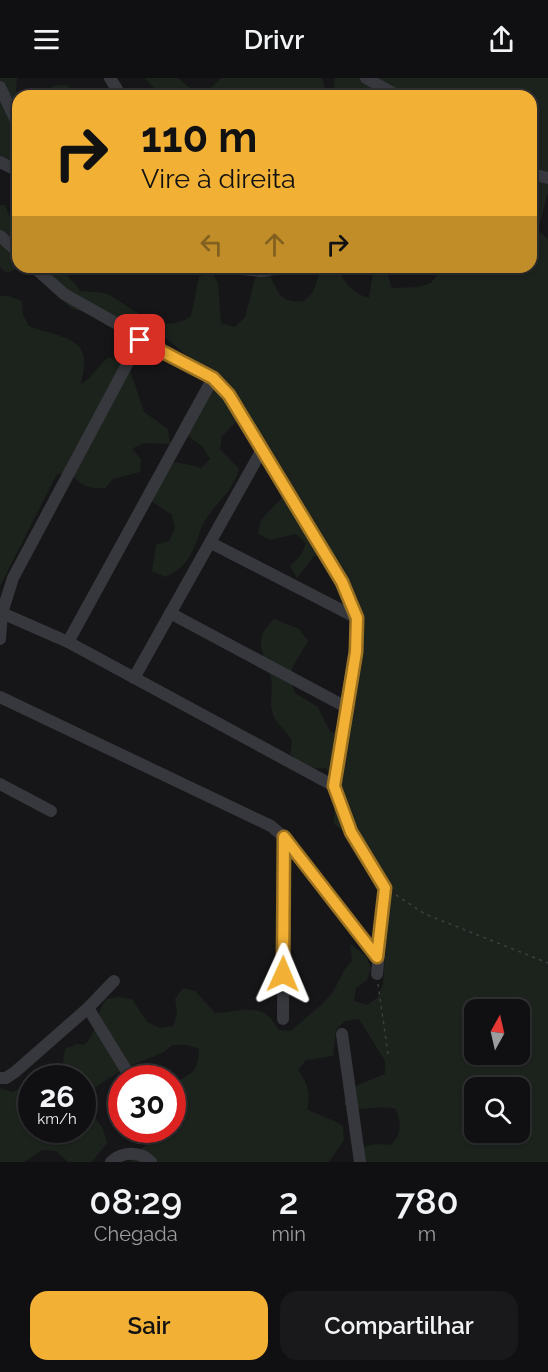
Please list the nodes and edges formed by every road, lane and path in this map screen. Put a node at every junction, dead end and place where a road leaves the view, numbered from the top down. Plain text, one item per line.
1 (366, 78) edge
2 (0, 87) edge
3 (387, 90) edge
4 (12, 112) edge
5 (0, 236) edge
6 (12, 247) edge
7 (41, 273) edge
8 (140, 340) junction
9 (213, 378) junction
10 (263, 448) junction
11 (211, 543) junction
12 (2, 613) junction
13 (170, 613) junction
14 (357, 618) junction
15 (0, 639) edge
16 (68, 642) junction
17 (134, 678) junction
18 (0, 697) edge
19 (346, 707) junction
20 (0, 784) edge
21 (334, 786) junction
22 (51, 811) dead end
23 (284, 837) junction
24 (385, 888) junction
25 (377, 957) junction
26 (548, 963) edge
27 (377, 974) joint
28 (114, 981) dead end
29 (88, 1008) junction
30 (283, 1019) dead end
31 (342, 1034) dead end
32 (387, 1054) dead end
33 (123, 1065) edge
34 (0, 1078) edge
35 (111, 1162) edge
36 (151, 1162) edge
37 (360, 1162) edge

1 - 3 street
2 - 4 street
5 - 6 street
7 - 8 street
8 - 9 street
8 - 12 street
9 - 10 street
9 - 16 street
10 - 11 street
10 - 14 street
11 - 13 street
11 - 14 street
12 - 15 street
12 - 16 street
13 - 17 street
13 - 19 street
14 - 19 street
16 - 17 street
17 - 21 street
18 - 23 street
19 - 21 street
20 - 22 street
21 - 24 street
23 - 25 street
23 - 30 street
24 - 25 street
24 - 26 path
25 - 27 street
27 - 32 path
28 - 29 street
29 - 33 street
29 - 34 street
31 - 37 street
35 - 36 street

